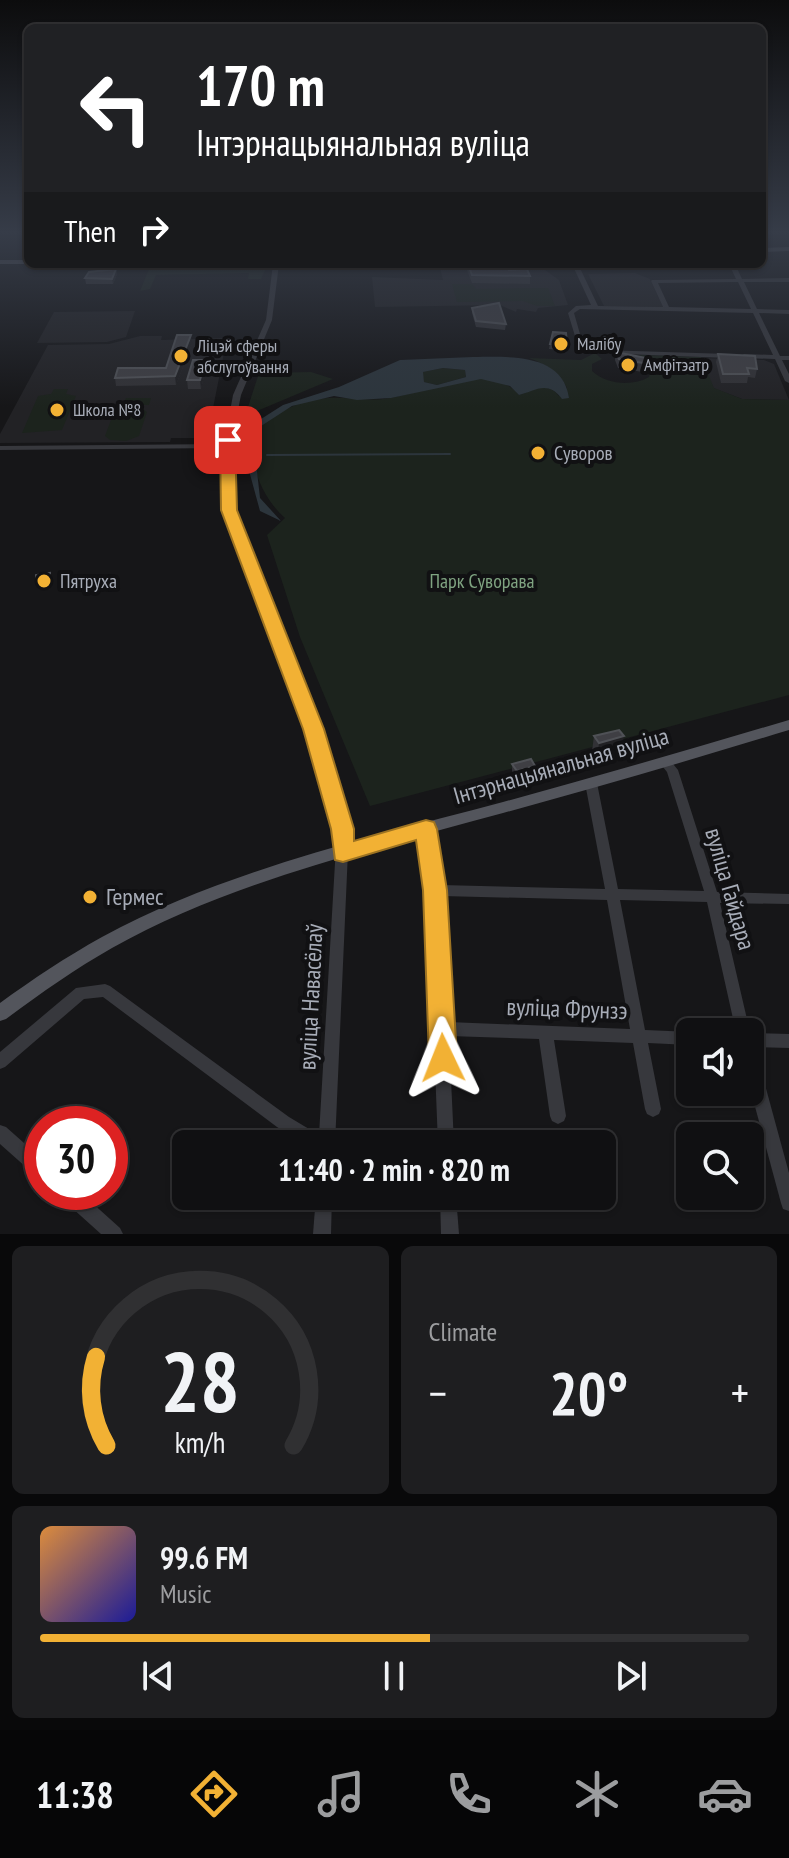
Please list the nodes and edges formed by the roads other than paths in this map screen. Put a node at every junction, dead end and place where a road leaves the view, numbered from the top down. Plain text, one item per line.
1 (273, 292) edge
2 (588, 292) edge
3 (659, 292) edge
4 (746, 292) edge
5 (595, 307) junction
6 (667, 309) junction
7 (756, 312) junction
8 (789, 312) edge
9 (776, 357) junction
10 (789, 358) edge
11 (789, 381) edge
12 (227, 446) junction
13 (0, 448) edge
14 (789, 725) edge
15 (665, 762) junction
16 (591, 783) junction
17 (426, 829) junction
18 (343, 853) junction
19 (435, 890) junction
20 (610, 895) junction
21 (712, 897) junction
22 (789, 899) edge
23 (0, 1013) edge
24 (740, 1018) edge
25 (442, 1029) junction
26 (546, 1033) junction
27 (638, 1036) junction
28 (676, 1037) edge
29 (764, 1040) edge
30 (789, 1041) edge
31 (0, 1062) edge
32 (763, 1106) edge
33 (653, 1109) dead end
34 (558, 1116) dead end
35 (296, 1130) edge
36 (328, 1130) edge
37 (446, 1130) edge
38 (0, 1133) edge
39 (24, 1154) edge
40 (789, 1203) edge
41 (87, 1210) edge
42 (323, 1210) edge
43 (449, 1210) edge
44 (114, 1234) edge
45 (322, 1234) edge
46 (450, 1234) edge

1 - 12 street, вуліца Навасёлаў
2 - 5 street
3 - 6 street
4 - 7 street
5 - 6 street
5 - 9 street
6 - 7 street
7 - 8 street
7 - 9 street
9 - 10 street
9 - 11 street
12 - 13 street
12 - 18 street, вуліца Навасёлаў
14 - 15 main road, Інтэрнацыянальная вуліца
15 - 16 main road, Інтэрнацыянальная вуліца
15 - 21 street, вуліца Гайдара
16 - 17 main road, Інтэрнацыянальная вуліца
16 - 20 street
17 - 18 main road, Інтэрнацыянальная вуліца
17 - 19 street
18 - 23 main road, Інтэрнацыянальная вуліца
18 - 36 street, вуліца Навасёлаў
19 - 20 street
19 - 25 street
20 - 21 street
20 - 27 street
21 - 22 street
21 - 24 street, вуліца Гайдара
25 - 26 street, вуліца Фрунзэ
25 - 37 street
26 - 27 street, вуліца Фрунзэ
26 - 34 street
27 - 28 street, вуліца Фрунзэ
27 - 33 street
29 - 30 street
31 - 35 street
32 - 40 street
38 - 39 street
41 - 44 street
42 - 45 street
43 - 46 street

